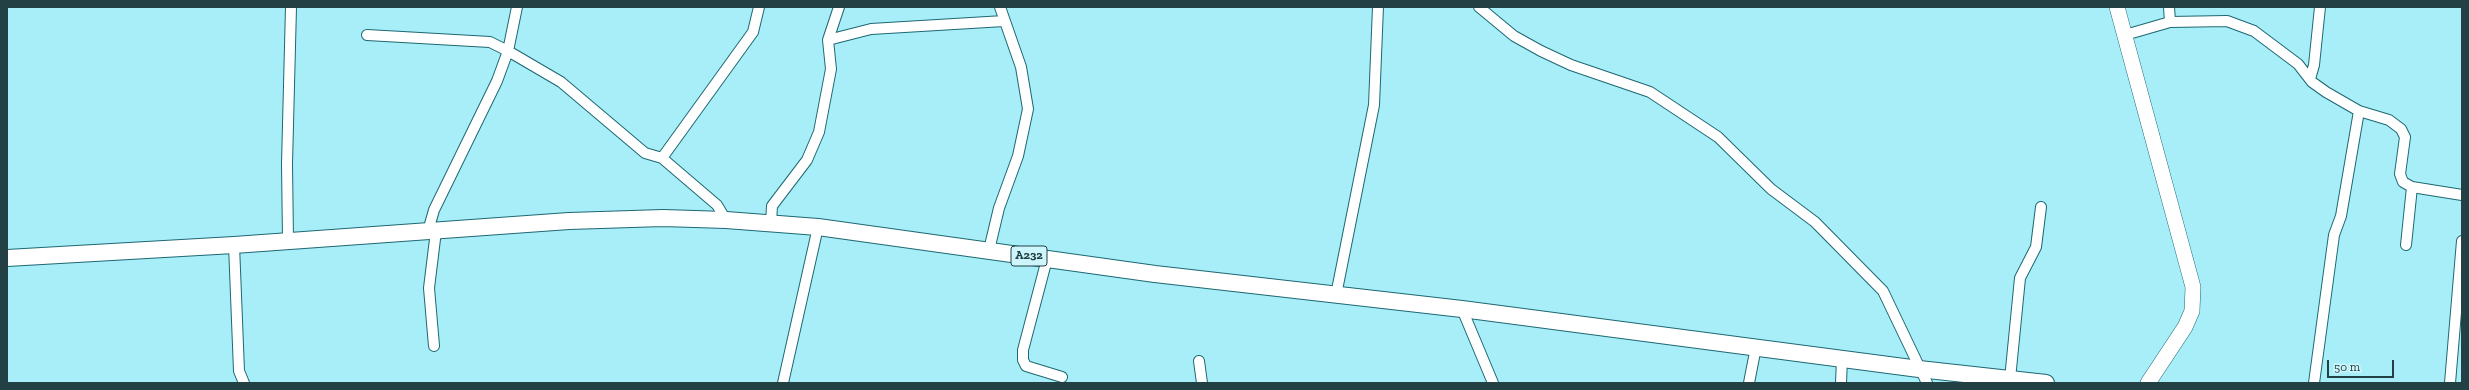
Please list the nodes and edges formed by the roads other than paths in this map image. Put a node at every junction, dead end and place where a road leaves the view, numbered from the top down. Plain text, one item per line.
1 (291, 7) edge
2 (516, 7) edge
3 (759, 7) edge
4 (839, 7) edge
5 (1000, 7) edge
6 (1378, 7) edge
7 (1479, 7) edge
8 (2117, 7) edge
9 (2169, 7) edge
10 (2320, 7) edge
11 (1004, 21) junction
12 (2170, 22) junction
13 (367, 35) dead end
14 (2125, 35) junction
15 (828, 40) junction
16 (508, 51) junction
17 (2310, 79) junction
18 (2359, 111) junction
19 (662, 158) junction
20 (2412, 187) junction
21 (2462, 195) edge
22 (2041, 207) dead end
23 (726, 220) junction
24 (771, 222) junction
25 (818, 227) junction
26 (432, 231) junction
27 (288, 240) junction
28 (2462, 241) edge
29 (2406, 244) dead end
30 (234, 245) junction
31 (989, 250) junction
32 (7, 258) edge
33 (1047, 259) junction
34 (1336, 295) junction
35 (1462, 309) junction
36 (434, 346) dead end
37 (1756, 347) junction
38 (1842, 359) junction
39 (1199, 361) dead end
40 (2159, 364) junction
41 (1919, 369) junction
42 (1062, 377) dead end
43 (2010, 379) junction
44 (244, 383) edge
45 (783, 383) edge
46 (1202, 383) edge
47 (1493, 383) edge
48 (1749, 383) edge
49 (1841, 383) edge
50 (1927, 383) edge
51 (2046, 383) edge
52 (2136, 383) edge
53 (2148, 383) edge
54 (2314, 383) edge
55 (2450, 383) edge

1 - 27 street
2 - 16 street
3 - 19 street
4 - 15 street
5 - 11 street
6 - 34 street
7 - 41 street
8 - 14 main road
9 - 12 street
10 - 17 street
11 - 15 street
11 - 31 street
12 - 14 street
12 - 17 street
13 - 16 street
14 - 40 main road
15 - 24 street
16 - 19 street
16 - 26 street
17 - 18 street
18 - 20 street
18 - 54 street
19 - 23 street
20 - 21 street
20 - 29 street
22 - 43 street
23 - 24 main road, A232
23 - 26 main road, A232
24 - 25 main road, A232
25 - 31 main road, A232
25 - 45 street
26 - 27 main road, A232
26 - 36 street
27 - 30 main road, A232
28 - 55 street
30 - 32 main road, A232
30 - 44 street
31 - 33 main road, A232
33 - 34 main road, A232
33 - 42 street
34 - 35 main road, A232
35 - 37 main road, A232
35 - 47 street
37 - 38 main road, A232
37 - 48 street
38 - 41 main road, A232
38 - 49 street
39 - 46 street
40 - 52 main road
40 - 53 main road
41 - 43 main road, A232
41 - 50 street
43 - 51 main road, A232

